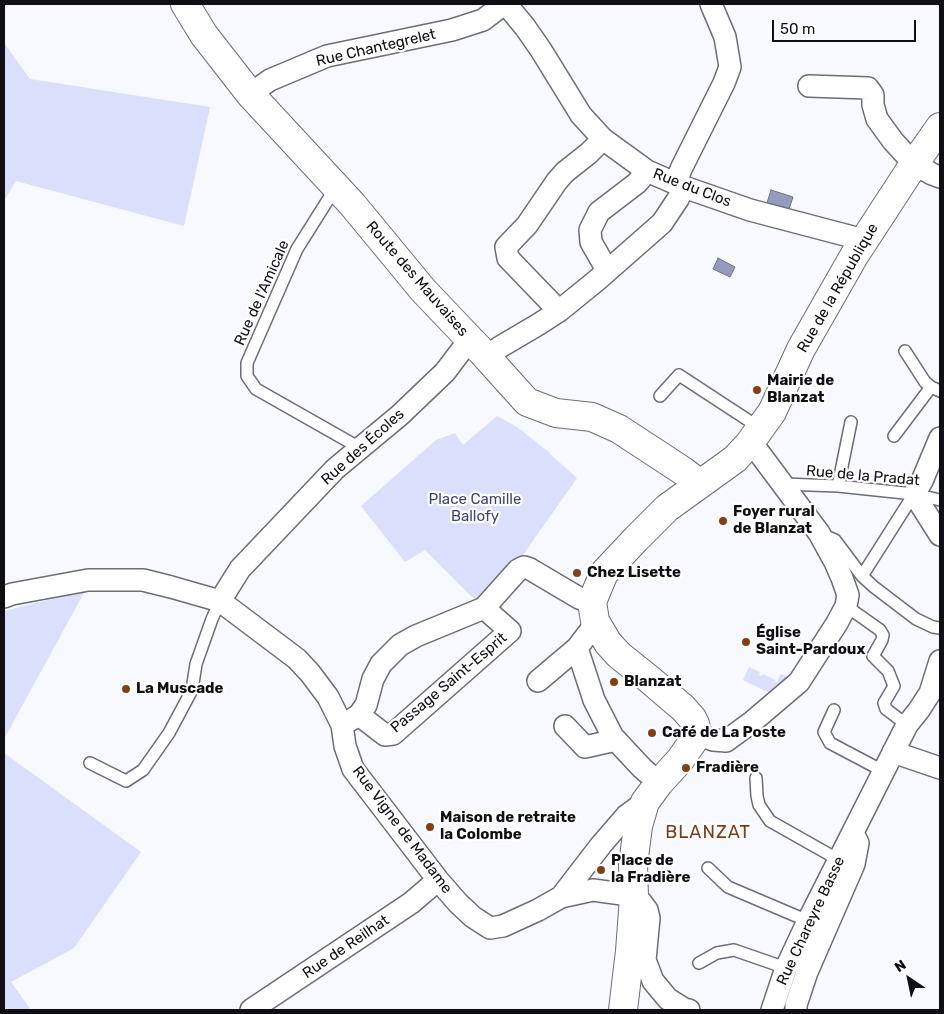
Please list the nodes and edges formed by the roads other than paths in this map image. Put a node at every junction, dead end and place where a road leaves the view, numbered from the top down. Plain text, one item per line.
1 (185, 4) edge
2 (505, 4) edge
3 (711, 4) edge
4 (809, 86) dead end
5 (250, 94) junction
6 (940, 127) edge
7 (602, 139) junction
8 (914, 164) junction
9 (647, 171) junction
10 (940, 177) edge
11 (680, 185) junction
12 (336, 187) junction
13 (864, 240) junction
14 (607, 270) junction
15 (558, 311) junction
16 (478, 348) junction
17 (905, 351) dead end
18 (936, 389) edge
19 (660, 396) dead end
20 (851, 422) dead end
21 (755, 436) junction
22 (894, 436) dead end
23 (940, 438) edge
24 (360, 448) junction
25 (700, 484) junction
26 (783, 484) junction
27 (838, 486) junction
28 (914, 494) junction
29 (940, 500) edge
30 (820, 533) junction
31 (940, 535) edge
32 (862, 576) junction
33 (4, 597) edge
34 (220, 601) junction
35 (846, 606) junction
36 (484, 608) junction
37 (594, 613) junction
38 (940, 628) edge
39 (577, 648) junction
40 (940, 661) edge
41 (538, 681) dead end
42 (834, 710) dead end
43 (351, 720) junction
44 (907, 725) junction
45 (565, 726) dead end
46 (697, 734) junction
47 (616, 740) junction
48 (893, 752) junction
49 (90, 763) dead end
50 (940, 768) edge
51 (883, 771) junction
52 (756, 778) dead end
53 (652, 792) junction
54 (853, 832) junction
55 (838, 860) junction
56 (708, 868) dead end
57 (438, 880) junction
58 (561, 897) junction
59 (634, 897) junction
60 (808, 921) junction
61 (699, 963) dead end
62 (786, 968) junction
63 (628, 1006) edge
64 (251, 1010) edge
65 (689, 1010) edge
66 (772, 1010) edge
67 (796, 1010) edge

1 - 5 street, Route des Mauvaises
2 - 5 street, Rue Chantegrelet
2 - 7 street, Rue du Clos
3 - 11 street, Rue des Écoles
4 - 8 street
5 - 12 street, Route des Mauvaises
6 - 8 street, Rue de la République
7 - 9 street, Rue du Clos
7 - 15 street
8 - 10 street
8 - 13 street, Rue de la République
9 - 11 street, Rue du Clos
9 - 14 street
11 - 13 street, Rue du Clos
11 - 14 street, Rue des Écoles
12 - 16 street, Route des Mauvaises
12 - 24 lane, Rue de l'Amicale
13 - 21 street, Rue de la République
14 - 15 street, Rue des Écoles
15 - 16 street, Rue des Écoles
16 - 24 street, Rue des Écoles
16 - 25 street, Route des Mauvaises
17 - 18 lane
18 - 22 lane
19 - 21 lane
20 - 27 lane
21 - 25 street, Rue de la République
21 - 26 street
23 - 28 street
24 - 34 street, Rue des Écoles
25 - 37 street, Rue de la République
26 - 27 lane, Rue de la Pradat
26 - 30 street
27 - 28 lane, Rue de la Pradat
28 - 29 lane, Rue de la Pradat
28 - 31 street
28 - 32 lane
30 - 32 lane
30 - 35 street
32 - 38 lane
33 - 34 street
34 - 43 street, Rue Vigne de Madame
34 - 49 lane
35 - 44 lane
35 - 46 street
36 - 37 street
36 - 43 street
36 - 43 street, Passage Saint-Esprit
37 - 39 street
37 - 46 street
39 - 41 street
39 - 47 street
40 - 44 street, Rue Chareyre Basse
42 - 51 lane
43 - 57 street, Rue Vigne de Madame
44 - 48 street, Rue Chareyre Basse
45 - 47 street
46 - 53 street
47 - 53 street
48 - 50 street
48 - 51 street, Rue Chareyre Basse
51 - 54 street, Rue Chareyre Basse
52 - 55 lane
53 - 58 street
53 - 59 street
54 - 55 street, Rue Chareyre Basse
54 - 67 street, Rue Chareyre Basse
55 - 60 street, Rue Chareyre Basse
56 - 60 lane
57 - 58 street, Rue Vigne de Madame
57 - 64 street, Rue de Reilhat
58 - 59 street
59 - 63 street
59 - 65 street
60 - 62 street, Rue Chareyre Basse
61 - 62 lane
62 - 66 street, Rue Chareyre Basse

